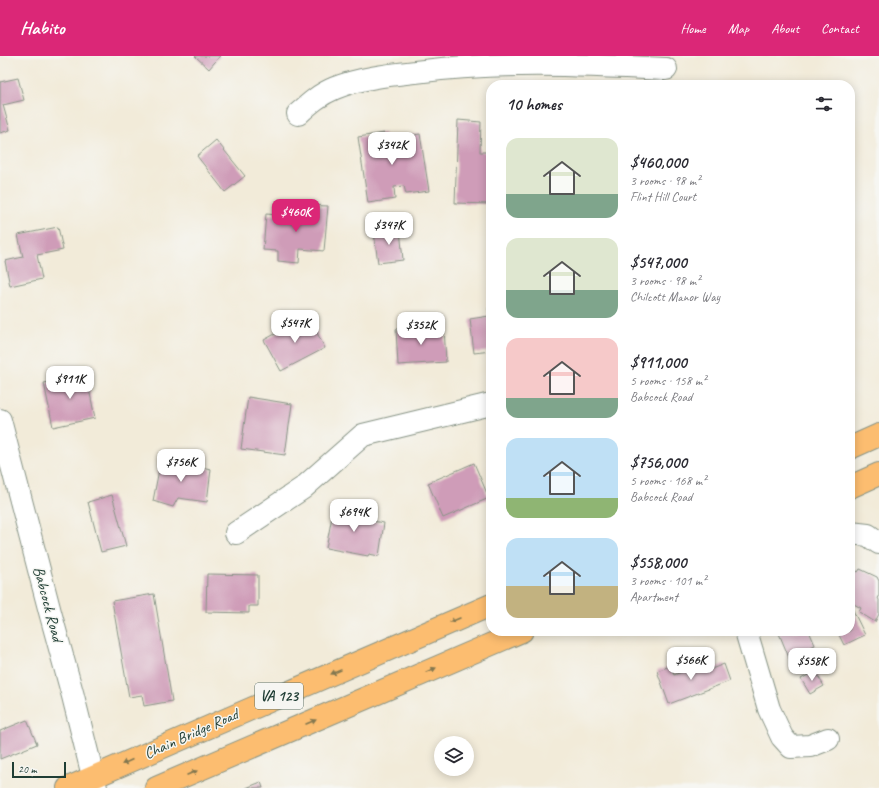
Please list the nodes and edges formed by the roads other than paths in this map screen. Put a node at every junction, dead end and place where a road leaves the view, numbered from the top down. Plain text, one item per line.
1 (666, 70) edge
2 (298, 114) dead end
3 (486, 405) edge
4 (0, 420) edge
5 (879, 435) edge
6 (855, 446) edge
7 (879, 474) edge
8 (855, 485) edge
9 (236, 533) dead end
10 (855, 534) edge
11 (879, 543) edge
12 (486, 607) edge
13 (510, 636) edge
14 (747, 636) edge
15 (828, 739) dead end
16 (94, 783) edge
17 (68, 788) edge
18 (156, 788) edge

1 - 2 street
3 - 9 street
4 - 16 street, Babcock Road
5 - 6 main road
7 - 8 main road
10 - 11 street
12 -> 16 main road, Chain Bridge Road / VA 123
18 -> 13 main road, VA 123
14 - 15 street
16 - 17 main road, Chain Bridge Road / VA 123

